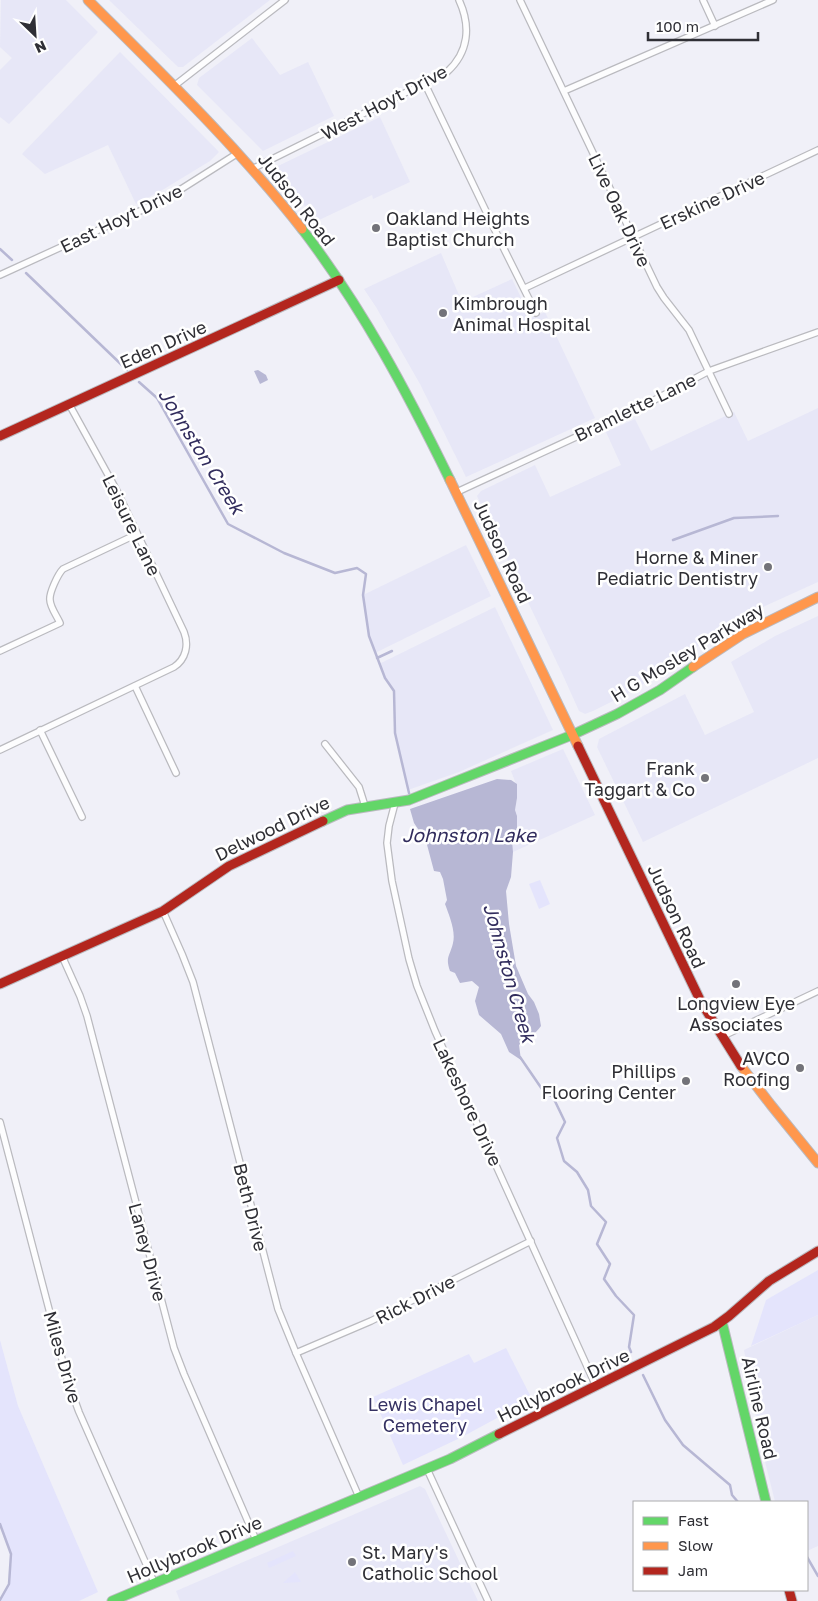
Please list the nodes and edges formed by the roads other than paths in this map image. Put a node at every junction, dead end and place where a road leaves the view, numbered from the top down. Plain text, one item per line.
1 (88, 0) edge
2 (285, 0) edge
3 (459, 0) edge
4 (520, 0) edge
5 (703, 0) edge
6 (772, 0) edge
7 (715, 26) junction
8 (426, 84) junction
9 (174, 86) junction
10 (564, 92) junction
11 (818, 150) edge
12 (238, 153) junction
13 (252, 169) junction
14 (634, 237) junction
15 (0, 276) edge
16 (339, 280) junction
17 (525, 288) junction
18 (536, 313) dead end
19 (818, 332) edge
20 (708, 372) junction
21 (69, 404) junction
22 (728, 414) dead end
23 (0, 436) edge
24 (457, 492) junction
25 (137, 534) junction
26 (818, 597) edge
27 (0, 651) edge
28 (135, 686) junction
29 (40, 730) junction
30 (572, 735) junction
31 (325, 744) dead end
32 (0, 750) edge
33 (176, 773) dead end
34 (395, 803) junction
35 (365, 806) junction
36 (82, 817) dead end
37 (163, 911) junction
38 (62, 956) junction
39 (0, 984) edge
40 (818, 991) edge
41 (721, 1037) junction
42 (0, 1122) edge
43 (818, 1163) edge
44 (532, 1241) junction
45 (818, 1250) edge
46 (722, 1322) junction
47 (296, 1353) junction
48 (596, 1386) junction
49 (427, 1469) junction
50 (359, 1497) junction
51 (766, 1501) edge
52 (256, 1540) junction
53 (154, 1582) junction
54 (112, 1601) edge
55 (488, 1601) edge

1 - 9 main road, Judson Road
2 - 9 street
3 - 8 street, West Hoyt Drive
4 - 10 street, Live Oak Drive
5 - 7 street
6 - 7 street
7 - 10 street
8 - 13 street, West Hoyt Drive
8 - 17 street
9 - 12 main road, Judson Road
10 - 14 street, Live Oak Drive
11 - 14 street, Erskine Drive
12 - 13 main road, Judson Road
12 - 15 street, East Hoyt Drive
13 - 16 main road, Judson Road
14 - 17 street, Erskine Drive
14 - 20 street, Live Oak Drive
16 - 21 main road, Eden Drive
16 - 24 main road, Judson Road
17 - 18 street
19 - 20 street, Bramlette Lane
20 - 22 street, Live Oak Drive
20 - 24 street, Bramlette Lane
21 - 23 main road, Eden Drive
21 - 25 street, Leisure Lane
24 - 30 main road, Judson Road
25 - 27 street
25 - 28 street, Leisure Lane
26 - 30 main road, H G Mosley Parkway
28 - 29 street
28 - 33 street
29 - 32 street
29 - 36 street
30 - 34 main road, Delwood Drive
30 - 41 main road, Judson Road
31 - 35 street
34 - 35 main road, Delwood Drive
34 - 44 street, Lakeshore Drive
35 - 37 main road, Delwood Drive
37 - 38 main road, Delwood Drive
37 - 47 street, Beth Drive
38 - 39 main road, Delwood Drive
38 - 52 street, Laney Drive
40 - 41 street
41 - 43 main road, Judson Road
42 - 53 street, Miles Drive
44 - 47 street, Rick Drive
44 - 48 street, Lakeshore Drive
45 - 46 main road, Hollybrook Drive
46 - 48 main road, Hollybrook Drive
46 - 51 main road, Airline Road
47 - 50 street, Beth Drive
48 - 49 main road, Hollybrook Drive
49 - 50 main road, Hollybrook Drive
49 - 55 street
50 - 52 main road, Hollybrook Drive
52 - 53 main road, Hollybrook Drive
53 - 54 main road, Hollybrook Drive

